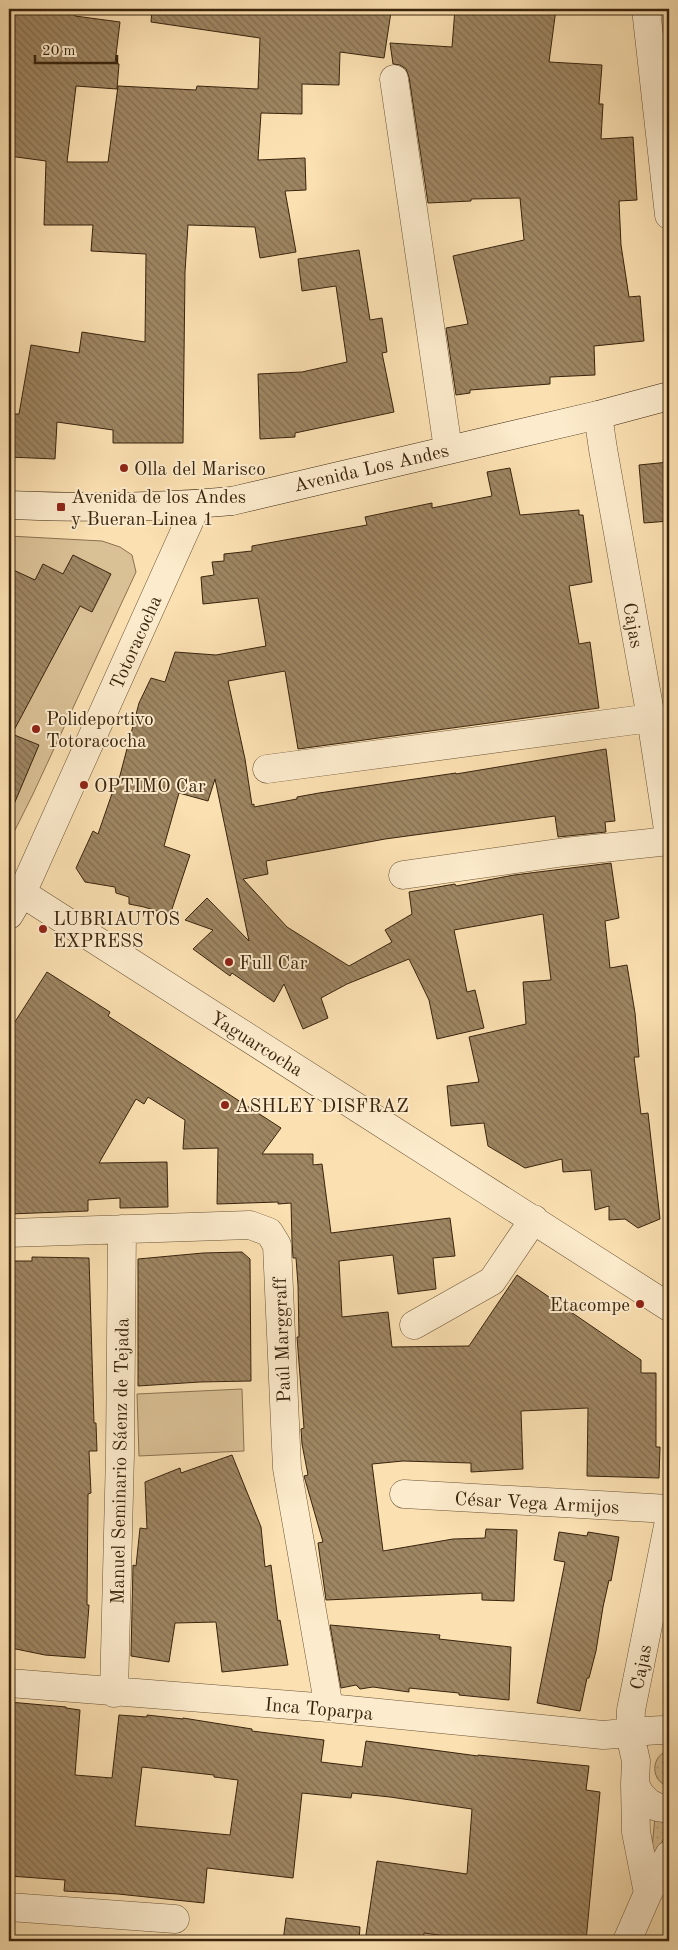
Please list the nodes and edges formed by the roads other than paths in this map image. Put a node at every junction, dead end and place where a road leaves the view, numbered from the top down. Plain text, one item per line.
1 (646, 9) edge
2 (394, 79) dead end
3 (669, 215) edge
4 (669, 396) edge
5 (598, 415) junction
6 (448, 449) junction
7 (197, 504) junction
8 (9, 506) edge
9 (651, 718) junction
10 (266, 769) dead end
11 (669, 836) edge
12 (669, 841) edge
13 (403, 875) dead end
14 (15, 904) edge
15 (534, 1219) junction
16 (122, 1229) junction
17 (9, 1234) edge
18 (669, 1306) edge
19 (414, 1325) dead end
20 (404, 1494) dead end
21 (669, 1509) edge
22 (669, 1521) edge
23 (9, 1684) edge
24 (114, 1693) junction
25 (328, 1708) junction
26 (669, 1730) edge
27 (630, 1734) junction
28 (635, 1784) junction
29 (669, 1809) edge
30 (669, 1855) edge
31 (648, 1893) junction
32 (9, 1907) edge
33 (175, 1919) dead end
34 (627, 1941) edge

1 - 3 street
2 - 6 street
4 - 5 street, Avenida Los Andes
5 - 6 street, Avenida Los Andes
5 - 9 street, Cajas
6 - 7 street, Avenida Los Andes
7 - 8 street, Avenida Los Andes
7 - 14 street, Totoracocha
9 - 10 street
9 - 11 street, Cajas
12 - 13 street
14 - 15 street, Yaguarcocha
15 - 18 street, Yaguarcocha
15 - 19 street
16 - 17 street, Paúl Marggraff
16 - 24 street, Manuel Seminario Sáenz de Tejada
16 - 25 street, Paúl Marggraff
20 - 21 street, César Vega Armijos
22 - 27 street, Cajas
23 - 24 street, Inca Toparpa
24 - 25 street, Inca Toparpa
25 - 27 street, Inca Toparpa
26 - 27 street, Inca Toparpa
27 - 28 street, Cajas
28 - 29 street
28 - 31 street, Cajas
30 - 31 street
31 - 34 street
32 - 33 street

